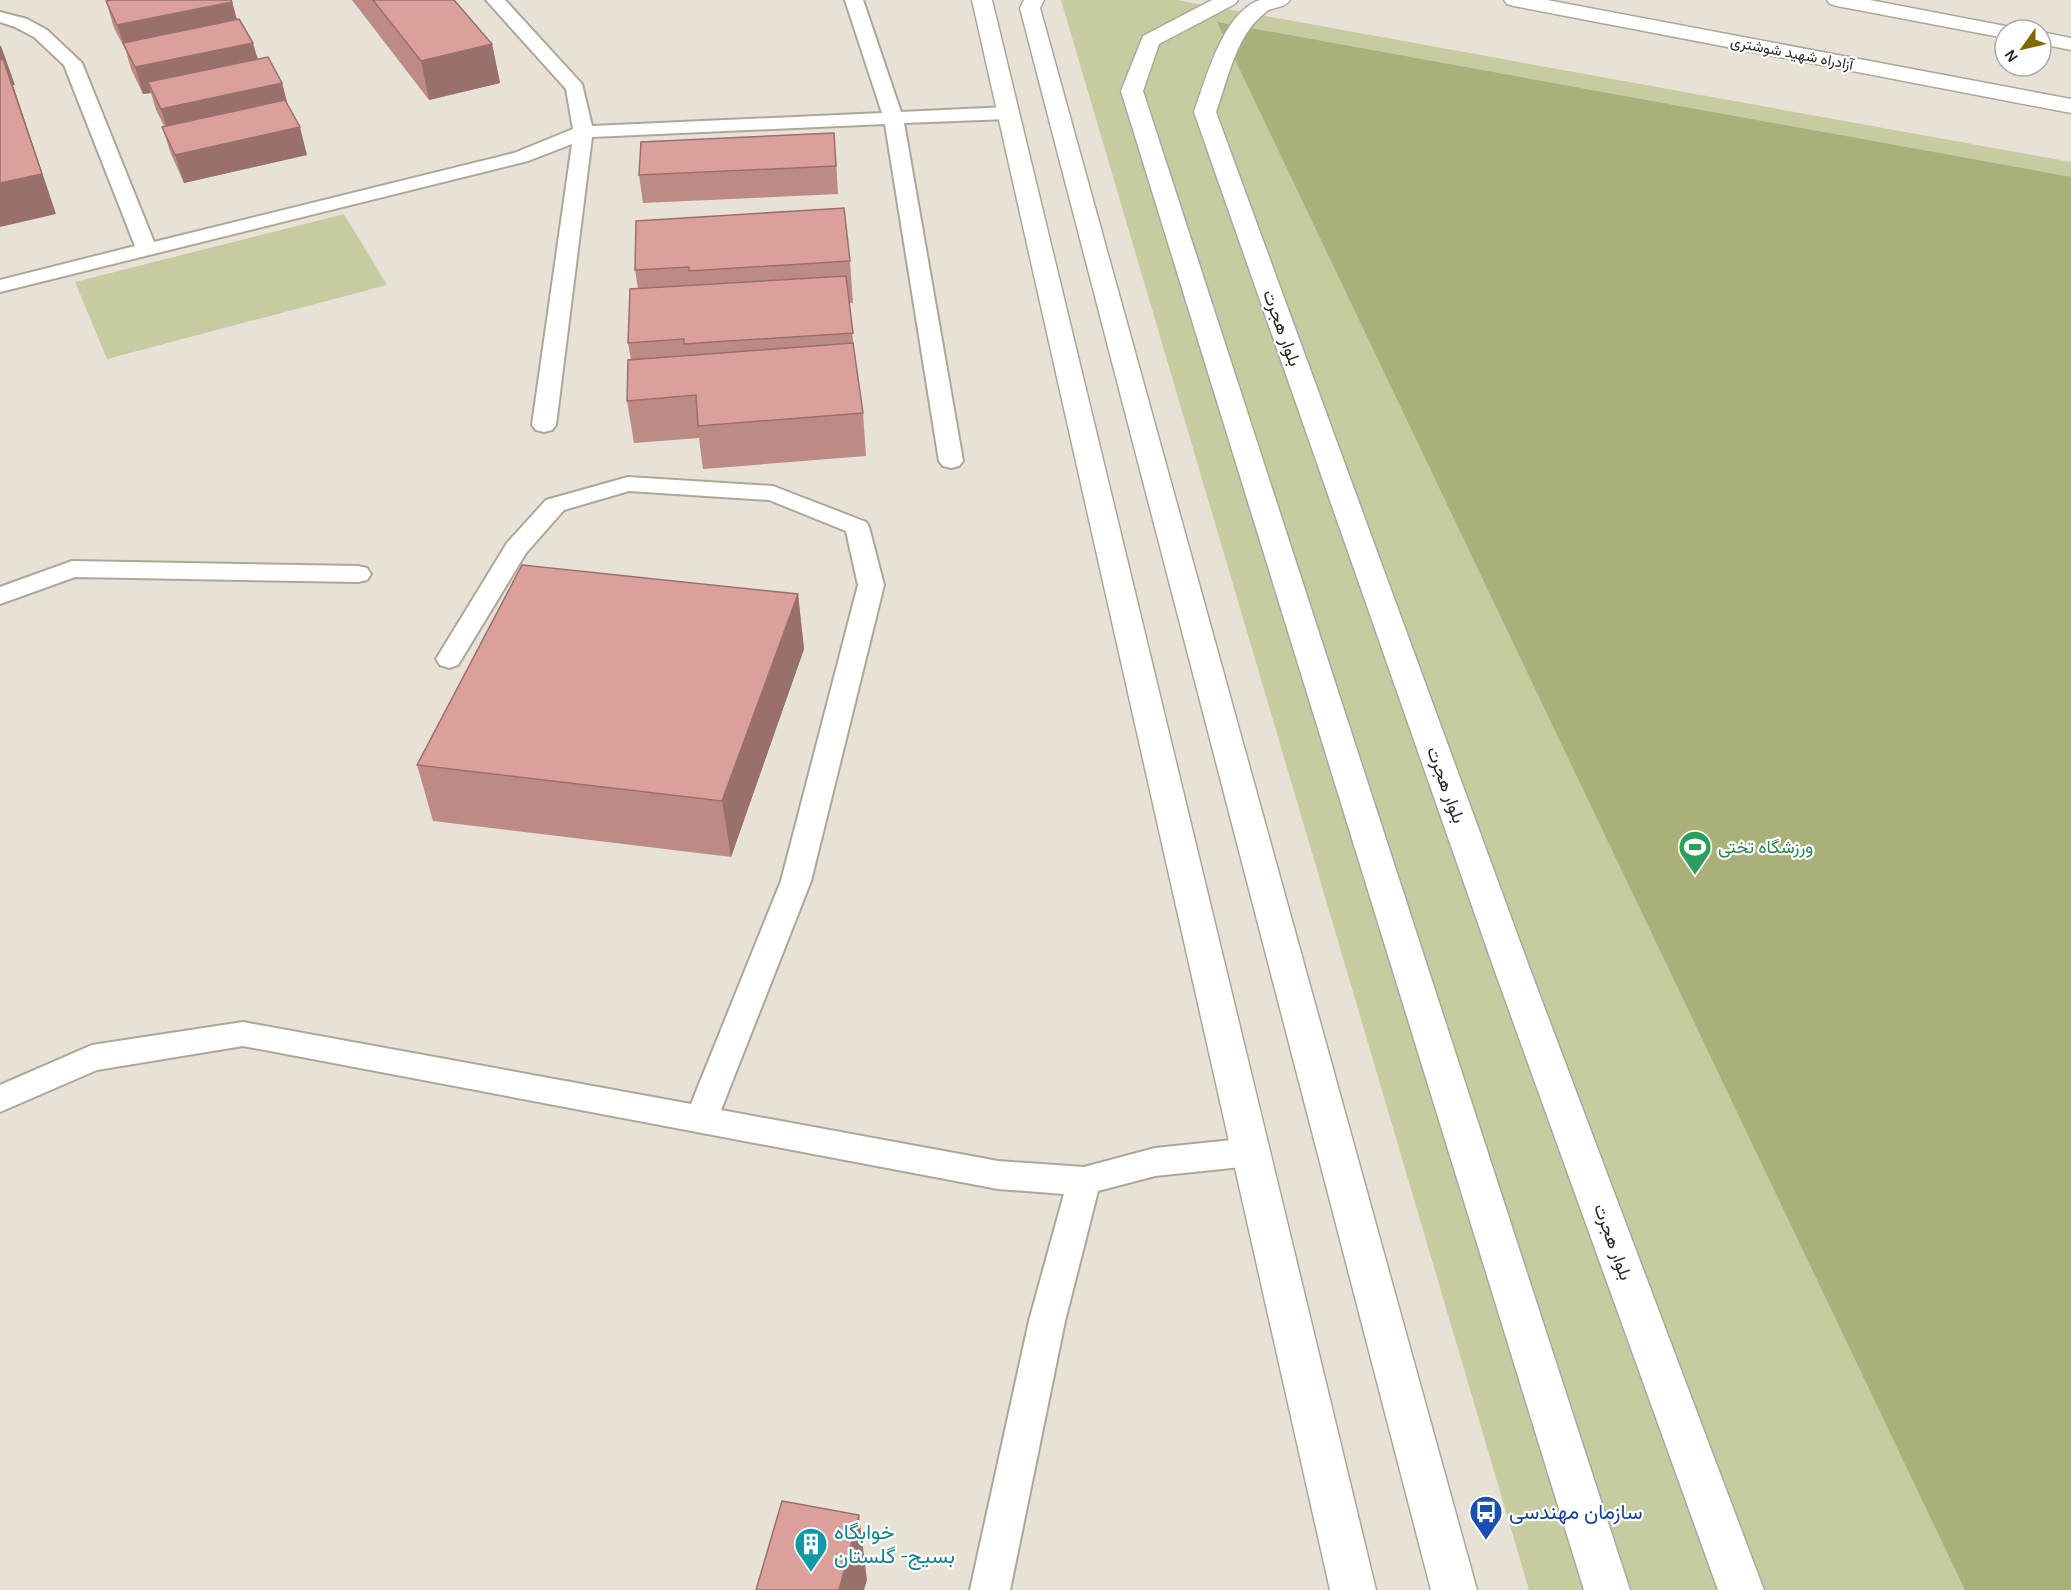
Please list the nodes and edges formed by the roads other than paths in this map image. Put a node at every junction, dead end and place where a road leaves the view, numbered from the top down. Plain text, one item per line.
1 (495, 0) edge
2 (854, 0) edge
3 (982, 0) edge
4 (1228, 0) edge
5 (1280, 0) edge
6 (1514, 0) edge
7 (1837, 0) edge
8 (1032, 4) edge
9 (0, 17) edge
10 (1993, 30) edge
11 (2053, 40) edge
12 (2071, 44) edge
13 (2071, 106) edge
14 (1008, 113) junction
15 (894, 119) junction
16 (583, 132) junction
17 (147, 250) junction
18 (0, 286) edge
19 (544, 425) dead end
20 (951, 461) dead end
21 (358, 574) dead end
22 (0, 596) edge
23 (449, 659) dead end
24 (0, 1099) edge
25 (700, 1119) junction
26 (1251, 1152) junction
27 (1084, 1180) junction
28 (990, 1590) edge
29 (1353, 1590) edge
30 (1454, 1590) edge
31 (1607, 1590) edge
32 (1741, 1590) edge

1 - 16 lane
2 - 15 lane
3 - 14 main road
4 - 31 main road
5 - 32 main road, بلوار هجرت
6 - 13 main road, آزادراه شهید شوشتری
7 - 10 main road
8 - 30 main road
9 - 17 lane
11 - 12 main road
14 - 15 lane
14 - 26 main road
15 - 16 lane
15 - 20 lane
16 - 17 lane
16 - 19 lane
17 - 18 lane
21 - 22 lane
23 - 25 lane
24 - 25 lane
25 - 27 lane
26 - 27 lane
26 - 29 main road
27 - 28 lane

